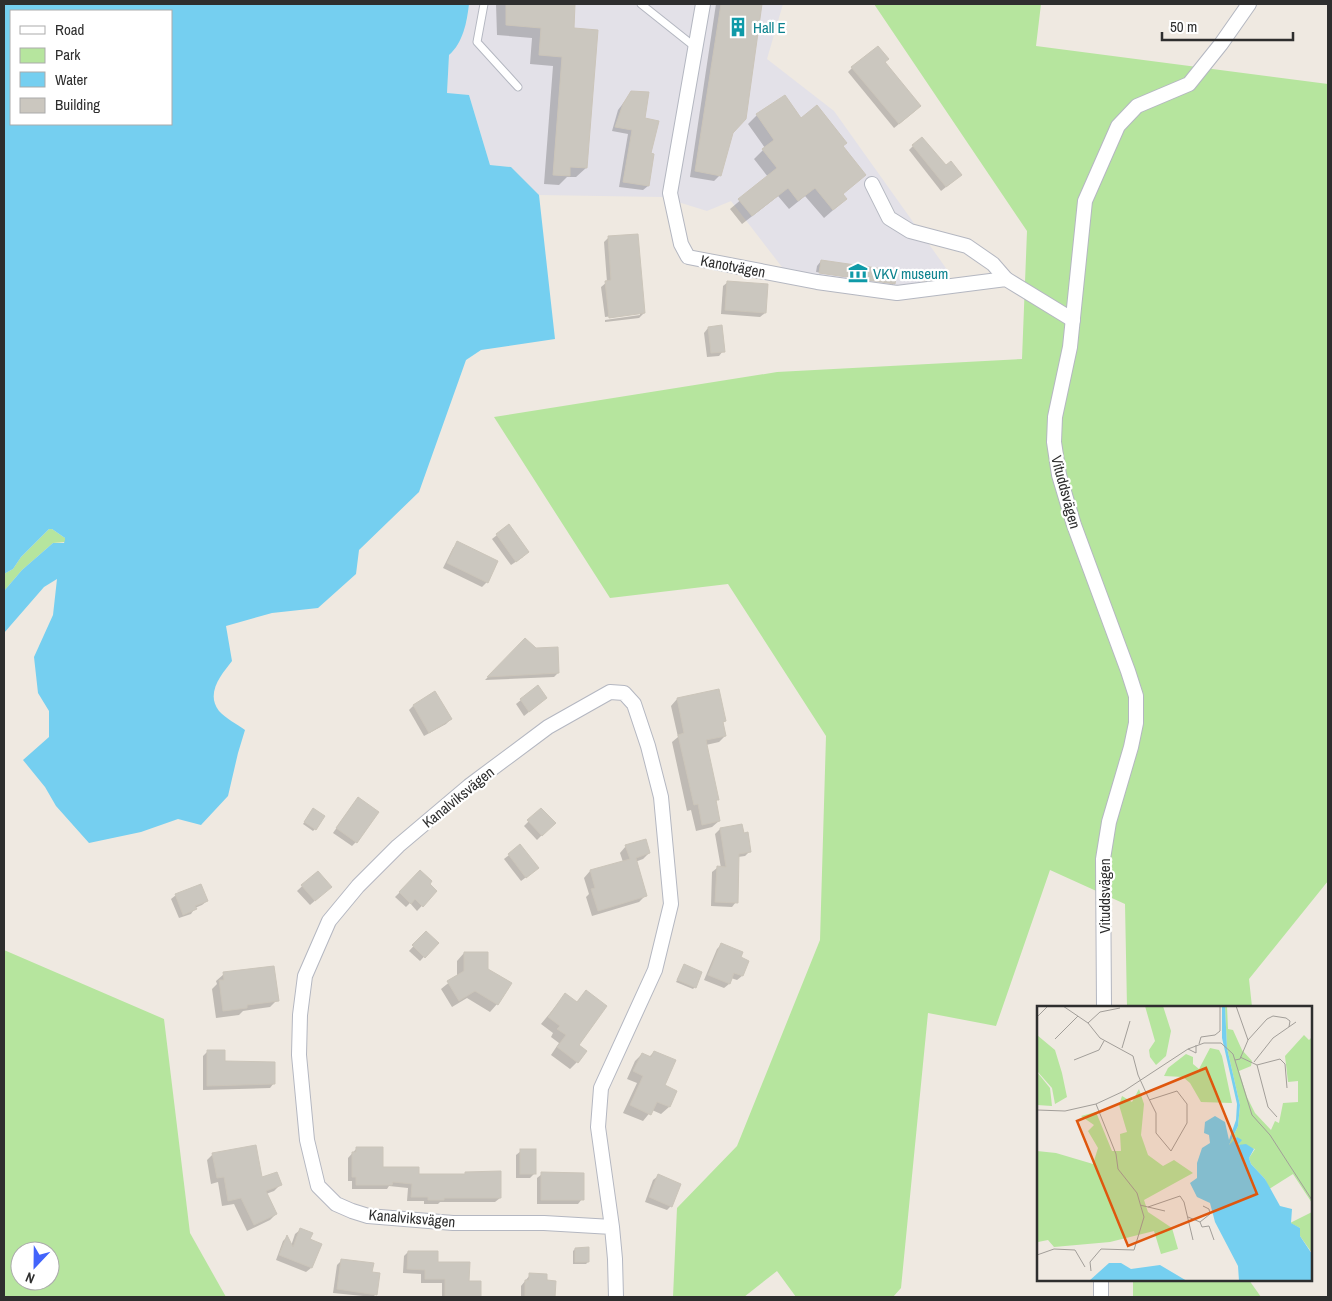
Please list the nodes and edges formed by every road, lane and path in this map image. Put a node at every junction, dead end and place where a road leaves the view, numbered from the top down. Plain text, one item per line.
1 (484, 4) edge
2 (642, 4) edge
3 (703, 4) edge
4 (1249, 4) edge
5 (695, 47) junction
6 (518, 87) dead end
7 (872, 184) dead end
8 (1006, 279) junction
9 (1073, 320) junction
10 (1104, 1006) edge
11 (612, 1227) junction
12 (1101, 1281) edge
13 (616, 1297) edge
14 (1101, 1297) edge

1 - 6 lane
2 - 5 lane
3 - 5 street, Kanotvägen
4 - 9 street, Vituddsvägen
5 - 8 street, Kanotvägen
7 - 8 street
8 - 9 street
9 - 10 street, Vituddsvägen
11 - 11 street, Kanalviksvägen
11 - 13 street, Kanalviksvägen
12 - 14 street

